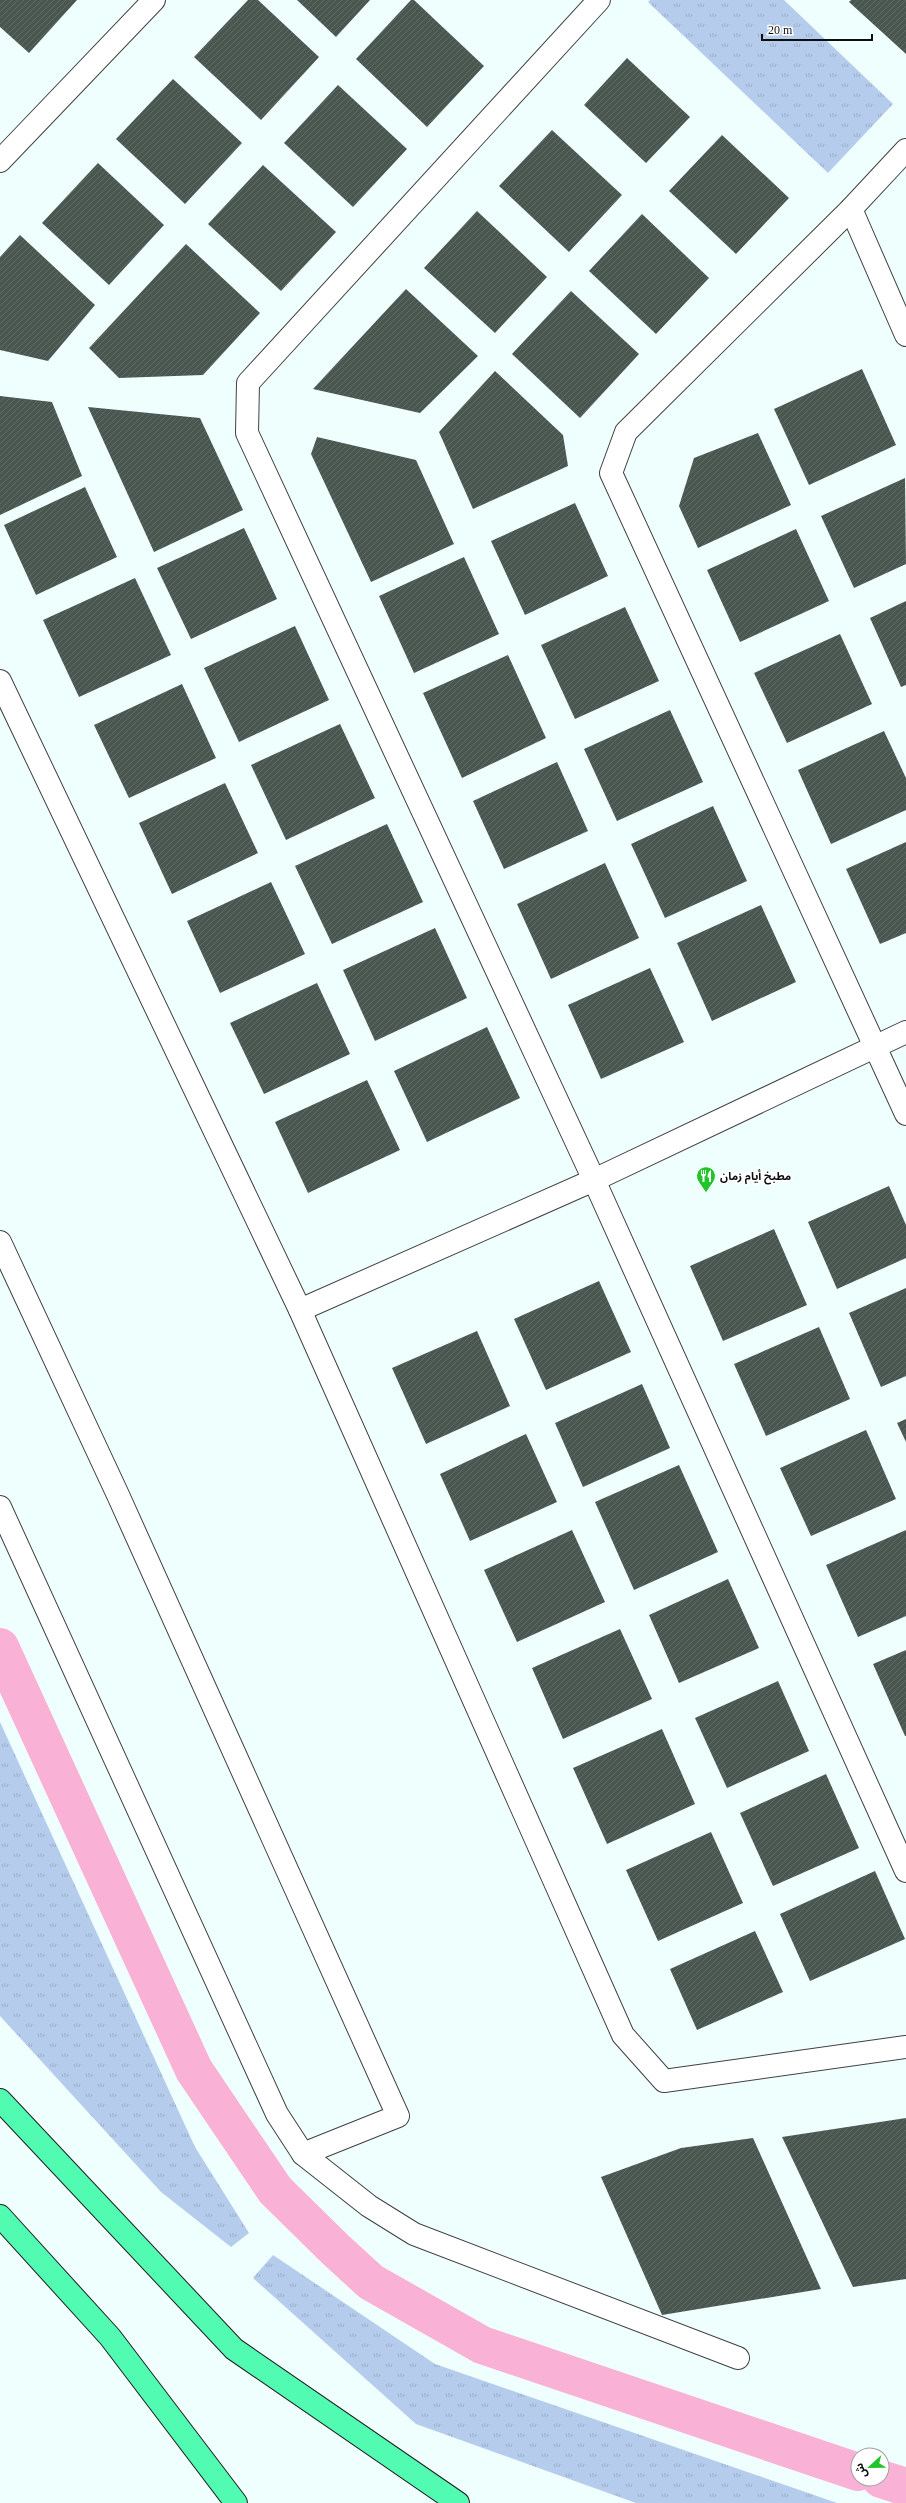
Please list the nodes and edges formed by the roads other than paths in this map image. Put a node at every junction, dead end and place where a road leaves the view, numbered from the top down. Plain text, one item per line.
1 (154, 0) edge
2 (599, 0) edge
3 (906, 150) edge
4 (0, 161) edge
5 (851, 209) junction
6 (906, 334) edge
7 (0, 682) edge
8 (906, 1032) edge
9 (875, 1047) junction
10 (906, 1114) edge
11 (594, 1180) junction
12 (0, 1242) edge
13 (300, 1310) junction
14 (0, 1507) edge
15 (906, 1871) edge
16 (906, 2047) edge
17 (0, 2100) edge
18 (303, 2154) junction
19 (0, 2216) edge
20 (738, 2358) dead end
21 (236, 2503) edge
22 (458, 2503) edge

1 - 4 street
2 - 11 street
3 - 5 street
5 - 6 street
5 - 9 street
7 - 13 street
8 - 9 street
9 - 10 street
9 - 11 street
11 - 13 street
11 - 15 street
12 - 18 street
13 - 16 street
14 - 18 street
17 - 22 highway
18 - 20 street
19 - 21 highway

